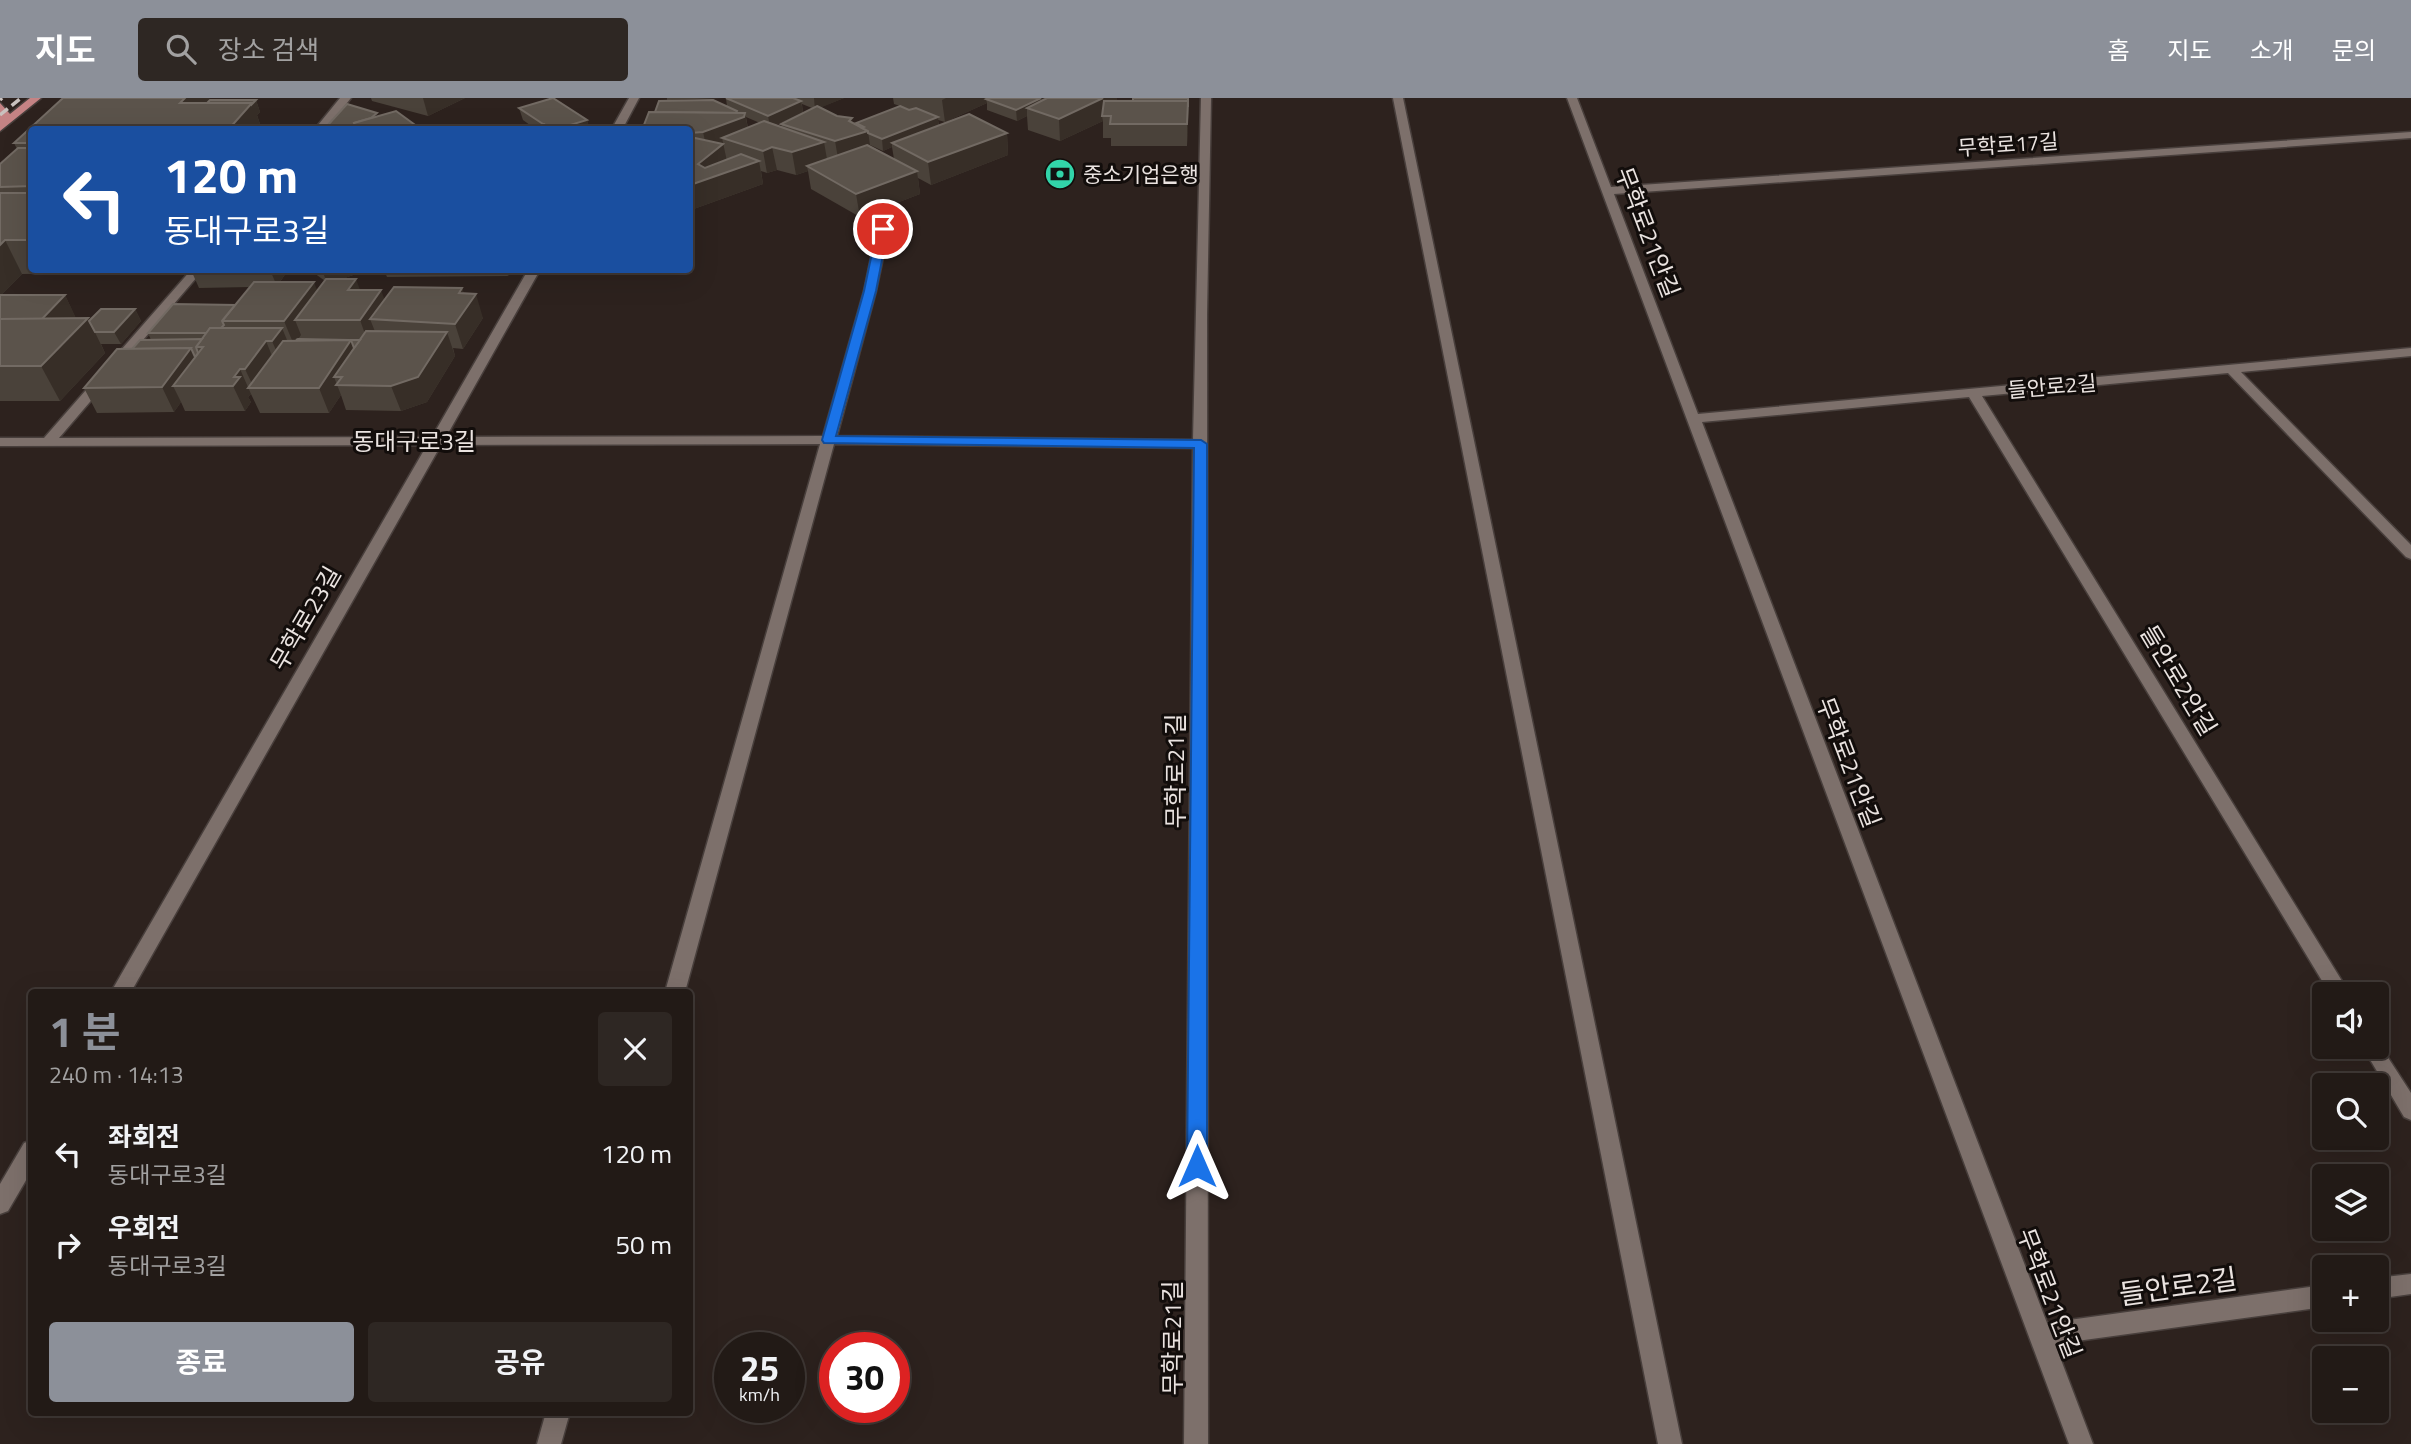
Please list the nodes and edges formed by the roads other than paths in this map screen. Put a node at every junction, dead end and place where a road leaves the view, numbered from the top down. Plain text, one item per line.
1 (36, 98) edge
2 (346, 98) edge
3 (634, 98) edge
4 (1206, 98) edge
5 (1398, 98) edge
6 (1572, 98) edge
7 (0, 106) edge
8 (322, 126) edge
9 (618, 126) edge
10 (2, 127) edge
11 (2411, 135) edge
12 (1607, 191) junction
13 (883, 229) dead end
14 (194, 273) edge
15 (532, 273) edge
16 (2411, 352) edge
17 (2231, 369) junction
18 (1973, 393) junction
19 (1692, 419) junction
20 (829, 440) junction
21 (437, 441) junction
22 (0, 442) edge
23 (48, 442) junction
24 (1201, 444) junction
25 (2411, 554) edge
26 (2333, 982) edge
27 (123, 989) edge
28 (676, 989) edge
29 (2380, 1059) edge
30 (2411, 1111) edge
31 (28, 1156) edge
32 (0, 1204) edge
33 (2411, 1284) edge
34 (2389, 1287) edge
35 (2312, 1298) edge
36 (2040, 1335) junction
37 (557, 1416) edge
38 (549, 1444) edge
39 (1196, 1444) edge
40 (1670, 1444) edge
41 (2081, 1444) edge

1 - 10 main road
2 - 8 street
3 - 9 street
4 - 24 street, 무학로21길
5 - 40 street
6 - 12 street, 무학로21안길
7 - 10 main road
11 - 12 street, 무학로17길
12 - 19 street, 무학로21안길
13 - 20 street
14 - 23 street
15 - 21 street, 무학로23길
16 - 17 street, 들안로2길
17 - 18 street, 들안로2길
17 - 25 street
18 - 19 street, 들안로2길
18 - 26 street, 들안로2안길
19 - 36 street, 무학로21안길
20 - 21 street, 동대구로3길
20 - 24 street, 동대구로3길
20 - 28 street
21 - 23 street, 동대구로3길
21 - 27 street, 무학로23길
22 - 23 street, 동대구로3길
24 - 39 street, 무학로21길
29 - 30 street
31 - 32 street
33 - 34 street
35 - 36 street, 들안로2길
36 - 41 street, 무학로21안길
37 - 38 street

